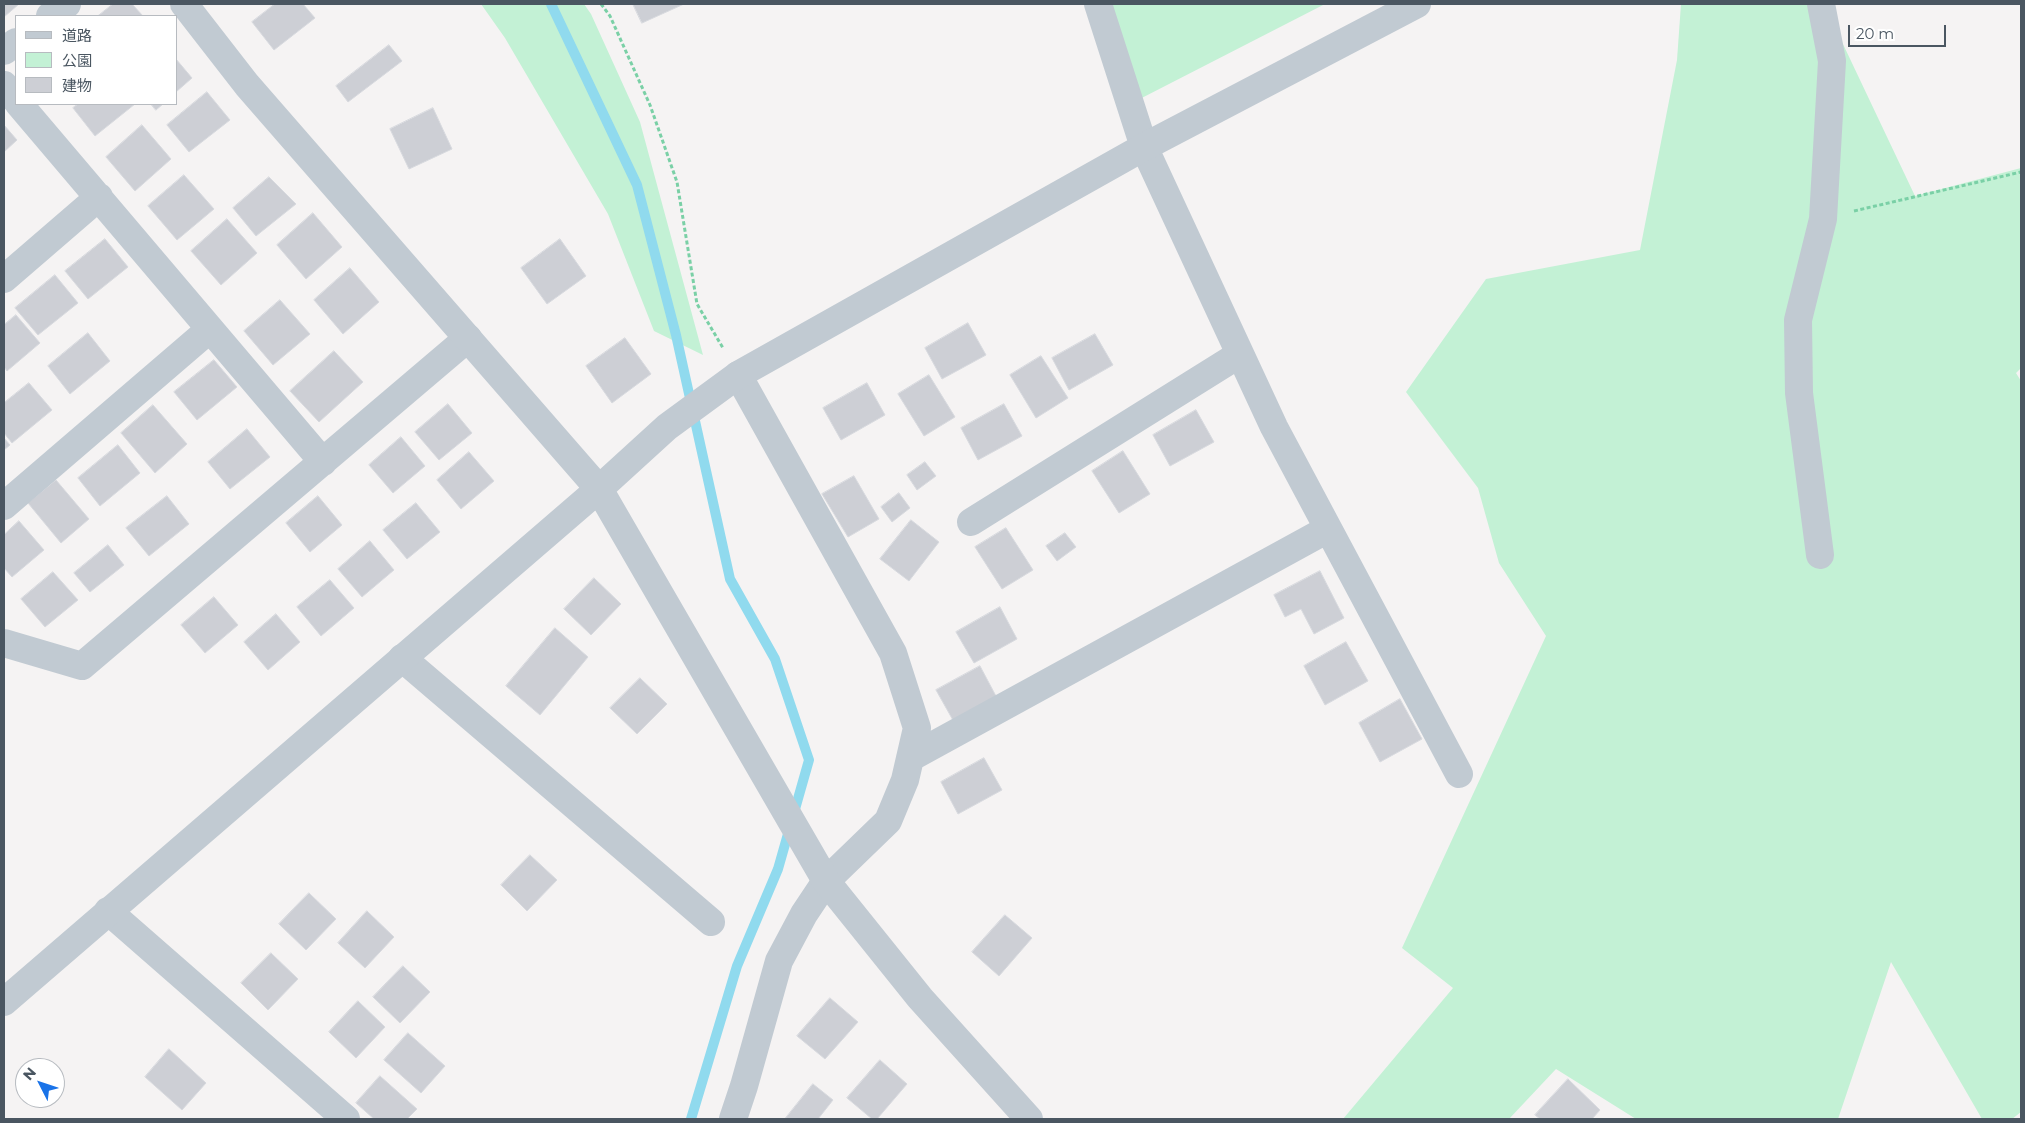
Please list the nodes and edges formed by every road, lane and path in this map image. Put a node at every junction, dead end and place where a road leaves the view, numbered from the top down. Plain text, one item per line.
1 (67, 4) edge
2 (184, 4) edge
3 (601, 4) edge
4 (1098, 4) edge
5 (1417, 4) edge
6 (1821, 4) edge
7 (51, 15) edge
8 (15, 43) edge
9 (4, 51) edge
10 (4, 85) edge
11 (15, 99) edge
12 (20, 105) edge
13 (1144, 147) junction
14 (2021, 172) edge
15 (98, 197) junction
16 (1823, 219) junction
17 (4, 278) edge
18 (210, 329) junction
19 (468, 338) junction
20 (1240, 354) junction
21 (738, 375) junction
22 (323, 462) junction
23 (599, 488) junction
24 (4, 506) edge
25 (971, 522) dead end
26 (1328, 529) junction
27 (1820, 555) dead end
28 (4, 643) edge
29 (402, 658) junction
30 (910, 758) junction
31 (1458, 774) dead end
32 (826, 880) junction
33 (108, 911) junction
34 (711, 922) dead end
35 (4, 1002) edge
36 (346, 1119) edge
37 (733, 1119) edge
38 (1029, 1119) edge

1 - 7 street
2 - 19 street
3 - 21 path
4 - 13 street
5 - 13 street
6 - 16 street
8 - 9 street
10 - 11 street
12 - 15 street
13 - 20 street
13 - 21 street
14 - 16 path
15 - 17 street
15 - 18 street
16 - 27 street
18 - 22 street
18 - 24 street
19 - 22 street
19 - 23 street
20 - 25 street
20 - 26 street
21 - 23 street
21 - 30 street
22 - 28 street
23 - 29 street
23 - 32 street
26 - 30 street
26 - 31 street
29 - 33 street
29 - 34 street
30 - 32 street
32 - 37 street
32 - 38 street
33 - 35 street
33 - 36 street

